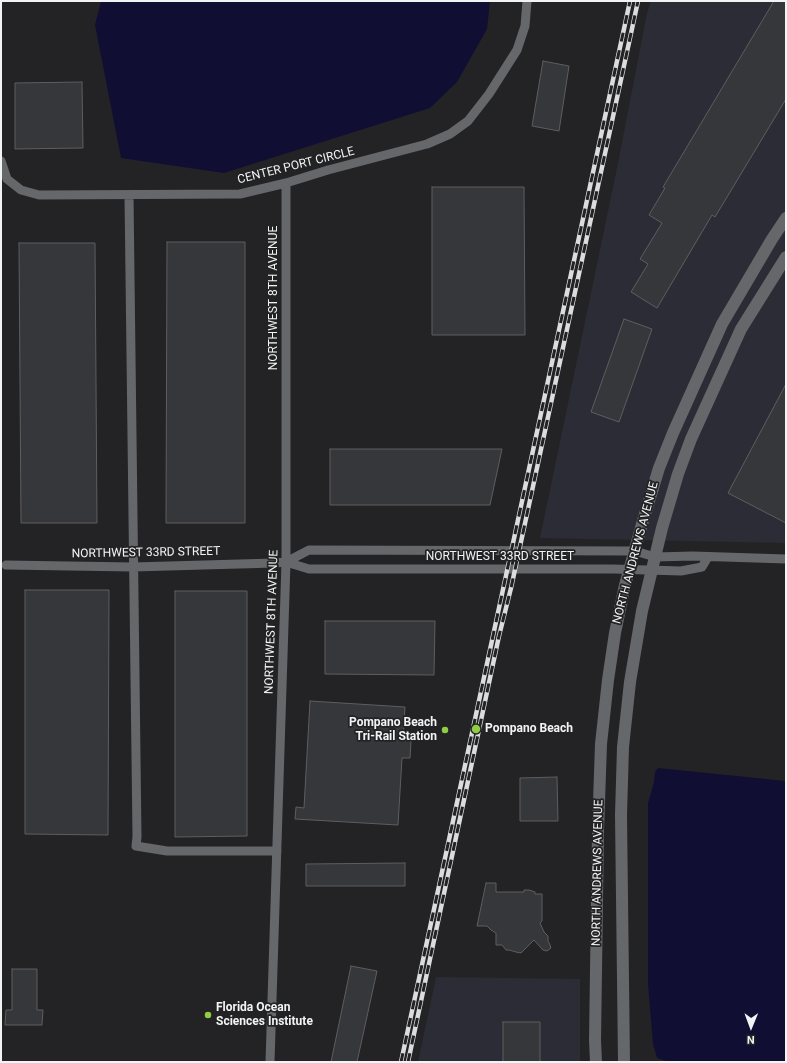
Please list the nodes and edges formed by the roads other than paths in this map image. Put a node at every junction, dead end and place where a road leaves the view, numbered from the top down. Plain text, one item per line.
1 (527, 1) edge
2 (1, 161) edge
3 (286, 183) junction
4 (128, 195) junction
5 (786, 218) edge
6 (786, 257) edge
7 (635, 551) junction
8 (655, 557) junction
9 (708, 557) junction
10 (786, 559) edge
11 (286, 562) junction
12 (6, 565) dead end
13 (133, 567) junction
14 (630, 569) junction
15 (652, 571) junction
16 (277, 851) junction
17 (270, 1062) edge
18 (596, 1062) edge
19 (624, 1062) edge

1 - 3 street, CENTER PORT CIRCLE
2 - 4 street, CENTER PORT CIRCLE
3 - 4 street, CENTER PORT CIRCLE
3 - 11 street, NORTHWEST 8TH AVENUE
4 - 13 street
5 - 7 street, NORTH ANDREWS AVENUE
6 - 8 street, NORTH ANDREWS AVENUE
7 - 8 street, NORTHWEST 33RD STREET
7 - 11 street, NORTHWEST 33RD STREET
7 - 14 street, NORTH ANDREWS AVENUE
8 - 9 street, NORTHWEST 33RD STREET
8 - 15 street, NORTH ANDREWS AVENUE
9 - 10 street, NORTHWEST 33RD STREET
9 - 15 street, NORTHWEST 33RD STREET
11 - 13 street, NORTHWEST 33RD STREET
11 - 14 street, NORTHWEST 33RD STREET
11 - 16 street, NORTHWEST 8TH AVENUE
12 - 13 street, NORTHWEST 33RD STREET
13 - 16 street
14 - 15 street, NORTHWEST 33RD STREET
14 - 18 street, NORTH ANDREWS AVENUE
15 - 19 street, NORTH ANDREWS AVENUE
16 - 17 street, NORTHWEST 8TH AVENUE

